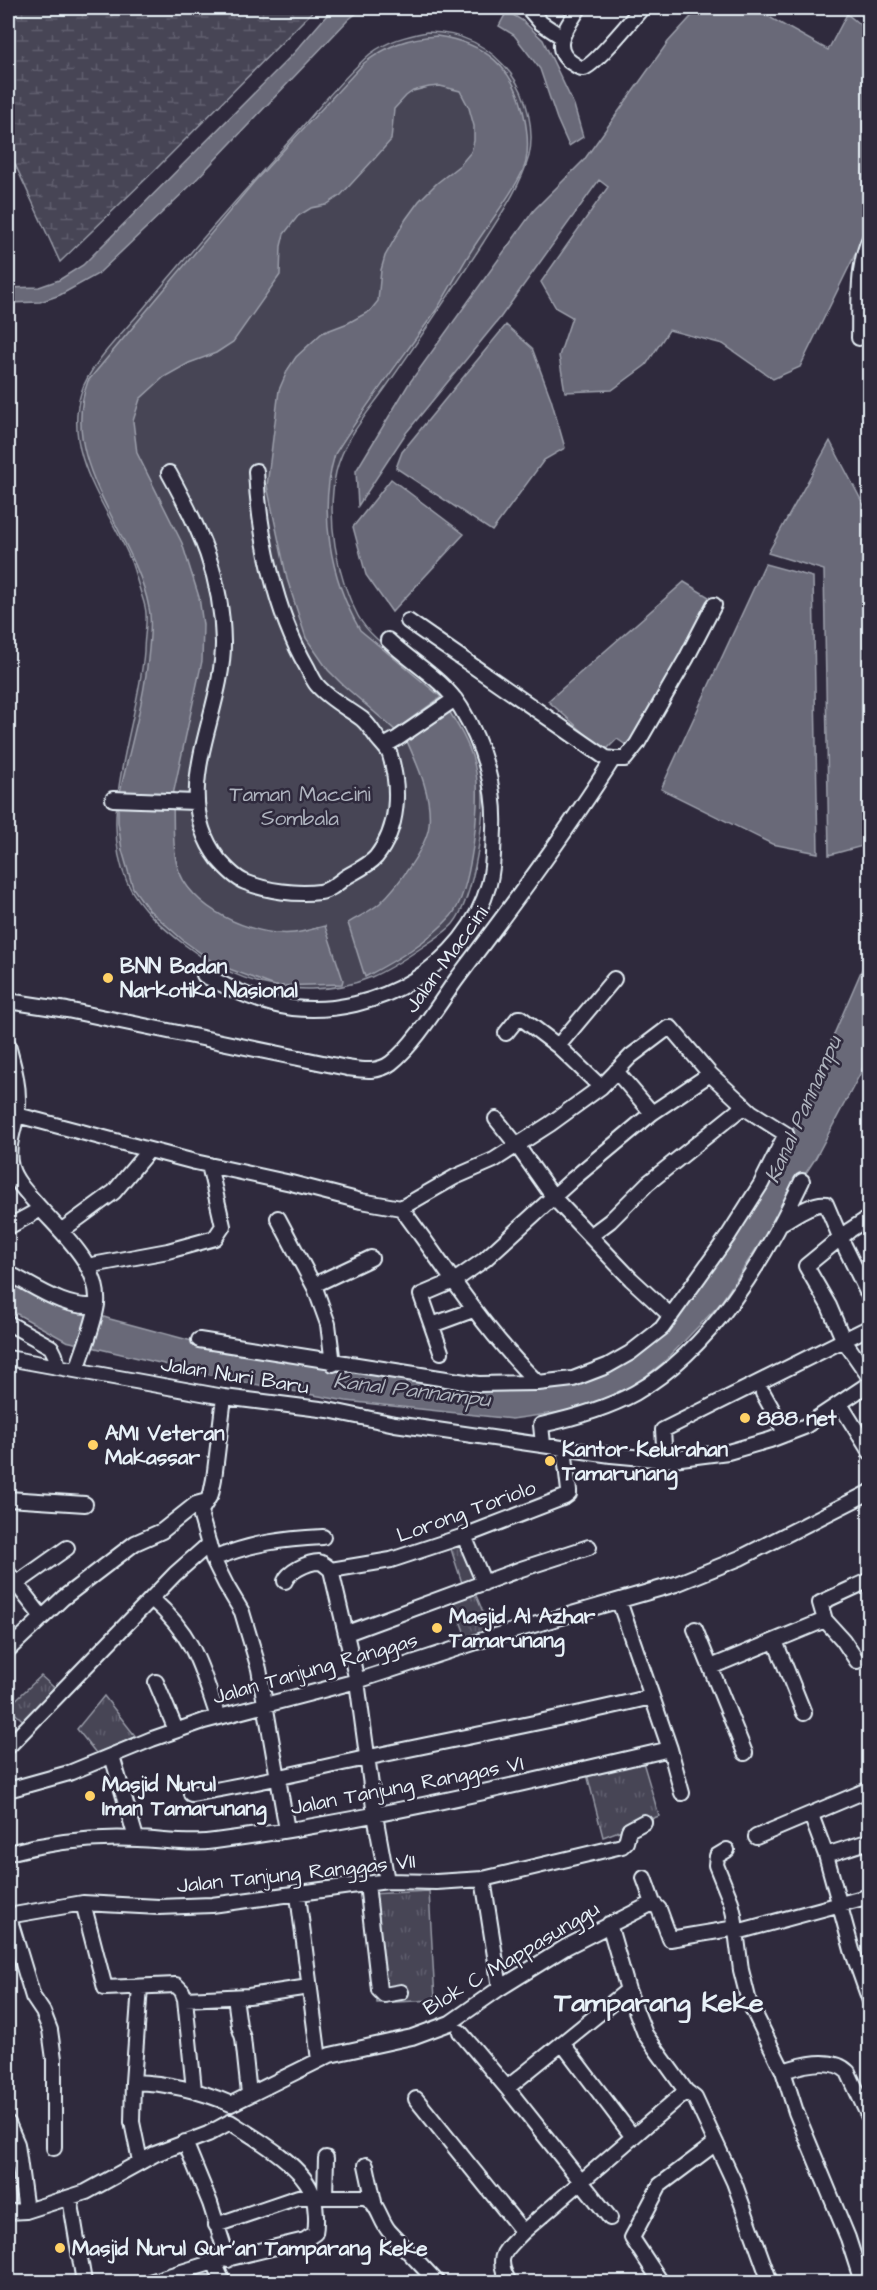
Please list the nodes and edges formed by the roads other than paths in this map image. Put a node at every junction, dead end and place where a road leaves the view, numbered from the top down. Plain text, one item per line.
1 (528, 8) edge
2 (579, 8) edge
3 (642, 8) edge
4 (562, 38) junction
5 (870, 238) edge
6 (859, 338) dead end
7 (255, 471) dead end
8 (169, 473) dead end
9 (714, 604) dead end
10 (408, 621) dead end
11 (388, 640) dead end
12 (452, 701) junction
13 (384, 746) junction
14 (613, 759) junction
15 (116, 798) dead end
16 (189, 801) junction
17 (204, 975) dead end
18 (614, 979) dead end
19 (8, 1001) edge
20 (506, 1033) dead end
21 (8, 1045) edge
22 (558, 1046) junction
23 (616, 1071) junction
24 (710, 1074) junction
25 (12, 1086) edge
26 (600, 1087) junction
27 (744, 1106) junction
28 (652, 1113) junction
29 (17, 1114) junction
30 (496, 1119) dead end
31 (516, 1144) junction
32 (149, 1150) junction
33 (209, 1165) junction
34 (802, 1181) dead end
35 (554, 1197) junction
36 (401, 1208) junction
37 (41, 1209) junction
38 (870, 1217) edge
39 (278, 1218) dead end
40 (783, 1221) junction
41 (8, 1227) edge
42 (61, 1231) junction
43 (590, 1236) junction
44 (841, 1239) junction
45 (371, 1258) dead end
46 (87, 1266) junction
47 (8, 1273) edge
48 (454, 1281) junction
49 (314, 1285) junction
50 (870, 1298) edge
51 (96, 1307) junction
52 (473, 1310) junction
53 (671, 1316) junction
54 (8, 1323) edge
55 (432, 1325) junction
56 (870, 1327) edge
57 (843, 1339) junction
58 (199, 1340) dead end
59 (441, 1352) dead end
60 (8, 1358) edge
61 (332, 1363) junction
62 (58, 1367) junction
63 (77, 1370) junction
64 (870, 1378) edge
65 (538, 1383) junction
66 (870, 1383) edge
67 (763, 1393) dead end
68 (224, 1397) junction
69 (840, 1404) junction
70 (786, 1434) junction
71 (543, 1444) junction
72 (564, 1449) junction
73 (870, 1452) edge
74 (665, 1460) junction
75 (870, 1492) edge
76 (8, 1499) edge
77 (207, 1501) junction
78 (85, 1504) dead end
79 (464, 1536) junction
80 (323, 1537) dead end
81 (209, 1544) junction
82 (589, 1547) dead end
83 (67, 1548) dead end
84 (213, 1558) junction
85 (331, 1570) junction
86 (12, 1579) edge
87 (870, 1580) edge
88 (285, 1581) dead end
89 (484, 1583) junction
90 (152, 1599) junction
91 (619, 1601) junction
92 (42, 1617) junction
93 (825, 1620) junction
94 (695, 1629) dead end
95 (347, 1633) junction
96 (775, 1641) junction
97 (8, 1650) edge
98 (857, 1660) dead end
99 (711, 1667) junction
100 (357, 1681) junction
101 (156, 1682) dead end
102 (651, 1697) junction
103 (266, 1704) junction
104 (804, 1713) dead end
105 (218, 1717) junction
106 (176, 1730) junction
107 (8, 1747) edge
108 (670, 1749) junction
109 (746, 1753) dead end
110 (112, 1756) junction
111 (369, 1757) junction
112 (277, 1779) junction
113 (870, 1789) edge
114 (8, 1790) edge
115 (682, 1793) dead end
116 (191, 1794) dead end
117 (375, 1815) junction
118 (811, 1815) junction
119 (644, 1822) dead end
120 (287, 1830) junction
121 (756, 1837) dead end
122 (136, 1838) junction
123 (870, 1841) edge
124 (726, 1850) dead end
125 (8, 1854) edge
126 (826, 1855) junction
127 (644, 1878) dead end
128 (483, 1879) junction
129 (387, 1881) junction
130 (367, 1884) junction
131 (298, 1895) junction
132 (870, 1896) edge
133 (83, 1903) junction
134 (653, 1903) junction
135 (841, 1904) junction
136 (8, 1915) edge
137 (609, 1924) junction
138 (736, 1930) junction
139 (140, 1987) junction
140 (309, 1987) junction
141 (500, 1988) junction
142 (628, 1990) junction
143 (401, 1992) dead end
144 (235, 1997) junction
145 (185, 1999) junction
146 (869, 1999) edge
147 (460, 2032) dead end
148 (562, 2043) junction
149 (319, 2060) junction
150 (783, 2071) junction
151 (133, 2082) junction
152 (507, 2088) junction
153 (194, 2090) junction
154 (686, 2091) junction
155 (249, 2094) junction
156 (416, 2099) dead end
157 (231, 2104) junction
158 (870, 2119) edge
159 (230, 2122) junction
160 (8, 2123) edge
161 (633, 2137) junction
162 (185, 2142) junction
163 (716, 2143) junction
164 (12, 2144) edge
165 (54, 2148) dead end
166 (326, 2158) dead end
167 (140, 2161) junction
168 (366, 2165) dead end
169 (582, 2181) junction
170 (319, 2195) junction
171 (70, 2198) junction
172 (374, 2202) junction
173 (26, 2211) junction
174 (8, 2212) edge
175 (609, 2218) dead end
176 (216, 2225) junction
177 (523, 2232) junction
178 (221, 2261) junction
179 (84, 2283) edge
180 (149, 2283) edge
181 (223, 2283) edge
182 (437, 2283) edge
183 (509, 2283) edge
184 (661, 2283) edge
185 (770, 2283) edge
186 (862, 2283) edge

1 - 4 street
2 - 4 street
3 - 4 street
5 - 6 street
7 - 13 street
8 - 16 street
9 - 14 street
10 - 14 street
11 - 12 street
12 - 13 street
12 - 17 street
13 - 16 street
14 - 19 street, Jalan Maccini
15 - 16 street
18 - 22 street
20 - 22 street
21 - 25 street
22 - 26 street
23 - 24 street
23 - 26 street
23 - 28 street
24 - 27 street
24 - 28 street
25 - 29 street
26 - 31 street
27 - 43 street
27 - 53 street
28 - 35 street
29 - 32 street
29 - 37 street
30 - 31 street
31 - 35 street
31 - 36 street
32 - 33 street
32 - 42 street
33 - 36 street
33 - 46 street
34 - 40 street
35 - 43 street
35 - 48 street
36 - 48 street
37 - 41 street
37 - 42 street
38 - 44 street
39 - 49 street
40 - 44 street
40 - 71 street
42 - 46 street
43 - 53 street
44 - 50 street
44 - 57 street
45 - 49 street
46 - 51 street
47 - 51 street
48 - 52 street
48 - 55 street
49 - 61 street
51 - 63 street
52 - 55 street
52 - 65 street
53 - 65 street
54 - 62 street
55 - 59 street
56 - 57 street
57 - 64 street
57 - 74 street
58 - 61 street
60 - 62 street, Jalan Nuri Baru
61 - 65 street
62 - 63 street, Jalan Nuri Baru
63 - 68 street, Jalan Nuri Baru
66 - 69 street, Jalan Nuri Baru
67 - 70 street
68 - 71 street, Jalan Nuri Baru
68 - 77 street
69 - 70 street, Jalan Nuri Baru
69 - 73 street
70 - 74 street, Jalan Nuri Baru
71 - 72 street, Jalan Nuri Baru
72 - 74 street, Jalan Nuri Baru
72 - 79 street, Lorong Toriolo
75 - 91 street, Jalan Tanjung Ranggas
76 - 78 street
77 - 81 street
77 - 92 street
79 - 85 street, Lorong Toriolo
79 - 89 street
80 - 84 street
81 - 84 street
81 - 90 street
82 - 89 street
83 - 86 street
84 - 103 street
85 - 88 street, Lorong Toriolo
85 - 95 street
86 - 92 street
87 - 93 street
89 - 95 street
90 - 105 street
90 - 107 street
91 - 100 street, Jalan Tanjung Ranggas
91 - 102 street
92 - 97 street
93 - 96 street
93 - 98 street
94 - 99 street
95 - 100 street
96 - 99 street
96 - 104 street
99 - 109 street
100 - 103 street, Jalan Tanjung Ranggas
100 - 111 street
101 - 106 street
102 - 108 street
102 - 111 street
103 - 105 street, Jalan Tanjung Ranggas
103 - 112 street
105 - 106 street, Jalan Tanjung Ranggas
106 - 110 street, Jalan Tanjung Ranggas
108 - 115 street
108 - 117 street, Jalan Tanjung Ranggas VI
110 - 114 street, Jalan Tanjung Ranggas
110 - 122 street
111 - 112 street
111 - 117 street
112 - 116 street
112 - 120 street
113 - 118 street
117 - 120 street, Jalan Tanjung Ranggas VI
117 - 129 street
118 - 121 street
118 - 126 street
119 - 128 street, Jalan Tanjung Ranggas VII
120 - 122 street, Jalan Tanjung Ranggas VI
122 - 125 street, Jalan Tanjung Ranggas VI
123 - 126 street
124 - 138 street
126 - 135 street
127 - 134 street
128 - 129 street, Jalan Tanjung Ranggas VII
128 - 141 street
129 - 130 street, Jalan Tanjung Ranggas VII
130 - 131 street, Jalan Tanjung Ranggas VII
130 - 143 street
131 - 133 street, Jalan Tanjung Ranggas VII
131 - 140 street
132 - 135 street
133 - 136 street, Jalan Tanjung Ranggas VII
133 - 139 street
134 - 137 street, Blok C Mappasunggu
134 - 138 street
135 - 138 street
135 - 146 street
136 - 165 street
137 - 141 street, Blok C Mappasunggu
137 - 142 street
138 - 150 street
139 - 145 street
139 - 151 street
140 - 144 street
140 - 149 street
141 - 149 street, Blok C Mappasunggu
142 - 148 street
142 - 154 street
144 - 145 street
144 - 155 street
145 - 153 street
147 - 152 street
148 - 152 street
148 - 161 street
149 - 155 street, Blok C Mappasunggu
150 - 158 street
150 - 186 street
151 - 153 street
151 - 167 street
152 - 169 street
153 - 157 street
154 - 161 street
154 - 163 street
155 - 157 street, Blok C Mappasunggu
156 - 177 street
157 - 159 street
159 - 162 street
159 - 170 street
160 - 164 street
161 - 169 street
162 - 167 street
162 - 176 street
163 - 184 street
163 - 185 street
164 - 173 street
166 - 170 street
167 - 171 street
168 - 172 street
169 - 175 street
169 - 177 street
170 - 172 street
170 - 176 street
170 - 178 street
171 - 173 street
171 - 179 street
172 - 182 street
173 - 174 street
176 - 178 street
177 - 183 street
178 - 180 street
178 - 181 street

